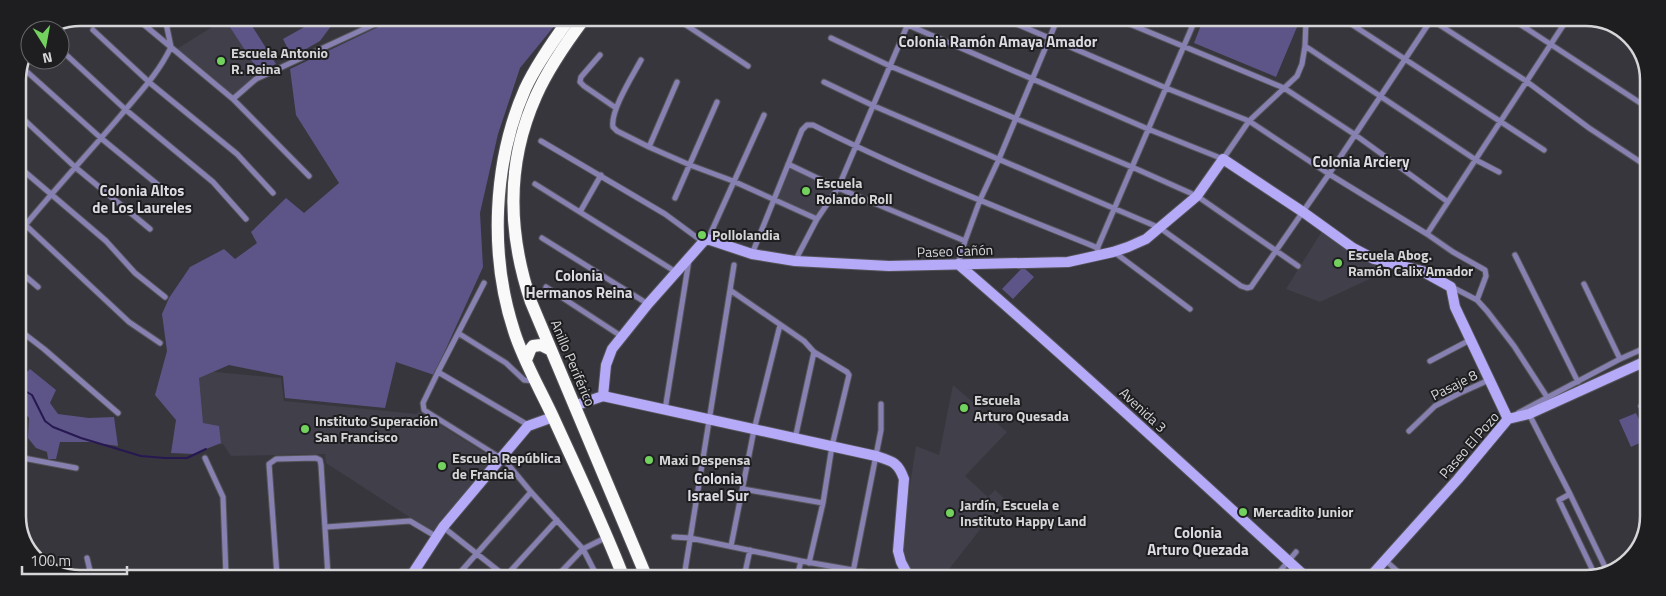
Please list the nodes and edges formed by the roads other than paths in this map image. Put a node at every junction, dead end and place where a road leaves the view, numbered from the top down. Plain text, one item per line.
1 (146, 26) edge
2 (167, 26) edge
3 (370, 26) edge
4 (564, 26) edge
5 (579, 26) edge
6 (688, 26) edge
7 (908, 26) joint
8 (1020, 26) edge
9 (1055, 26) edge
10 (1135, 26) edge
11 (1192, 26) edge
12 (1306, 26) edge
13 (1354, 26) edge
14 (1428, 26) edge
15 (1441, 26) edge
16 (1523, 26) edge
17 (1563, 26) edge
18 (93, 30) dead end
19 (831, 38) dead end
20 (1050, 38) junction
21 (1551, 44) junction
22 (1184, 46) junction
23 (1305, 46) junction
24 (171, 47) junction
25 (600, 55) dead end
26 (70, 58) edge
27 (1406, 59) junction
28 (641, 60) dead end
29 (748, 66) dead end
30 (890, 66) junction
31 (27, 72) edge
32 (1033, 79) junction
33 (677, 82) dead end
34 (824, 82) dead end
35 (1526, 82) junction
36 (150, 83) junction
37 (1166, 88) junction
38 (1284, 88) junction
39 (1381, 97) junction
40 (232, 99) junction
41 (717, 102) dead end
42 (1640, 103) edge
43 (874, 106) junction
44 (616, 108) junction
45 (126, 110) junction
46 (764, 115) dead end
47 (1015, 118) junction
48 (26, 121) edge
49 (1248, 121) junction
50 (1500, 122) junction
51 (1148, 129) junction
52 (1354, 134) junction
53 (102, 139) junction
54 (541, 141) dead end
55 (649, 147) junction
56 (856, 147) junction
57 (1544, 150) dead end
58 (999, 159) junction
59 (1223, 159) junction
60 (1476, 160) junction
61 (1640, 162) edge
62 (788, 164) junction
63 (690, 165) junction
64 (75, 167) junction
65 (1132, 167) junction
66 (1499, 172) dead end
67 (26, 173) edge
68 (1329, 174) junction
69 (600, 175) junction
70 (309, 176) dead end
71 (733, 181) junction
72 (535, 184) dead end
73 (838, 188) junction
74 (168, 193) dead end
75 (273, 193) dead end
76 (50, 195) junction
77 (1197, 196) junction
78 (676, 198) dead end
79 (774, 200) junction
80 (980, 200) junction
81 (1448, 202) junction
82 (1115, 208) junction
83 (580, 212) junction
84 (1303, 212) junction
85 (246, 218) dead end
86 (817, 219) junction
87 (26, 224) edge
88 (26, 226) edge
89 (1160, 228) junction
90 (150, 229) dead end
91 (1427, 234) junction
92 (542, 238) dead end
93 (705, 240) junction
94 (965, 241) junction
95 (1276, 251) junction
96 (1096, 252) junction
97 (1113, 252) junction
98 (752, 254) junction
99 (1515, 255) dead end
100 (690, 257) junction
101 (795, 261) junction
102 (958, 264) junction
103 (734, 266) dead end
104 (1298, 266) dead end
105 (676, 272) junction
106 (26, 277) edge
107 (484, 283) dead end
108 (1584, 284) dead end
109 (38, 287) dead end
110 (546, 287) dead end
111 (1451, 287) junction
112 (730, 290) junction
113 (165, 297) dead end
114 (1477, 300) junction
115 (648, 304) junction
116 (1190, 309) dead end
117 (780, 325) junction
118 (458, 333) junction
119 (26, 335) edge
120 (621, 336) junction
121 (1470, 340) junction
122 (160, 342) dead end
123 (551, 350) junction
124 (1640, 351) edge
125 (814, 352) junction
126 (1620, 359) junction
127 (526, 360) junction
128 (1430, 361) dead end
129 (1640, 364) edge
130 (438, 372) junction
131 (1489, 380) junction
132 (536, 381) junction
133 (1578, 382) junction
134 (603, 396) junction
135 (1547, 397) junction
136 (881, 404) dead end
137 (574, 406) junction
138 (665, 410) junction
139 (118, 413) dead end
140 (1529, 414) junction
141 (553, 416) junction
142 (1508, 419) junction
143 (708, 420) junction
144 (528, 426) junction
145 (754, 430) junction
146 (1408, 431) dead end
147 (795, 439) junction
148 (832, 446) junction
149 (876, 456) junction
150 (502, 457) junction
151 (205, 458) dead end
152 (26, 459) edge
153 (76, 468) dead end
154 (742, 490) junction
155 (531, 492) junction
156 (1570, 494) junction
157 (823, 504) junction
158 (556, 520) junction
159 (326, 527) junction
160 (443, 527) junction
161 (607, 536) junction
162 (437, 537) junction
163 (674, 537) dead end
164 (690, 538) junction
165 (731, 546) junction
166 (583, 549) junction
167 (750, 550) junction
168 (1296, 552) dead end
169 (476, 553) junction
170 (88, 558) dead end
171 (1385, 560) junction
172 (801, 561) junction
173 (1289, 561) junction
174 (809, 563) junction
175 (1604, 567) edge
176 (1592, 569) edge
177 (90, 570) edge
178 (226, 570) edge
179 (278, 570) edge
180 (328, 570) edge
181 (415, 570) edge
182 (462, 570) edge
183 (497, 570) edge
184 (510, 570) edge
185 (563, 570) edge
186 (593, 570) edge
187 (621, 570) edge
188 (643, 570) edge
189 (685, 570) edge
190 (746, 570) edge
191 (799, 570) edge
192 (853, 570) joint
193 (905, 570) edge
194 (1280, 570) dead end
195 (1299, 570) edge
196 (1376, 570) edge
197 (1396, 570) edge

1 - 24 street
2 - 24 street
3 - 40 street
4 - 127 highway
5 - 123 highway, Anillo Periférico
6 - 29 street
7 - 30 street
7 - 32 street
8 - 20 street
9 - 20 street
10 - 22 street
11 - 22 street
12 - 23 street, Paseo Cañón
13 - 27 street
14 - 27 street
15 - 35 street
16 - 21 street
17 - 21 street
18 - 36 street
19 - 30 street
20 - 32 street
20 - 37 street
21 - 35 street
21 - 42 street
22 - 37 street
22 - 38 street
23 - 38 street, Paseo Cañón
23 - 39 street
24 - 36 street
24 - 40 street
25 - 44 street
26 - 45 street
27 - 39 street
27 - 50 street
28 - 44 street
30 - 43 street
30 - 47 street
31 - 53 street
32 - 47 street
32 - 51 street
33 - 55 street
34 - 43 street
35 - 50 street
35 - 61 street
36 - 45 street
36 - 75 street
37 - 49 street
37 - 51 street
38 - 49 street, Paseo Cañón
38 - 52 street
39 - 52 street
39 - 60 street
40 - 70 street
41 - 63 street
43 - 56 street
43 - 58 street
44 - 55 street
45 - 53 street
45 - 85 street
46 - 71 street
47 - 58 street
47 - 65 street
48 - 64 street
49 - 59 street, Paseo Cañón
49 - 68 street
50 - 57 street
50 - 60 street
51 - 59 street
51 - 65 street
52 - 68 street
52 - 81 street
53 - 64 street
53 - 74 street
54 - 69 street
55 - 63 street
56 - 62 street
56 - 73 street
56 - 80 street
58 - 80 street
58 - 82 street
59 - 77 street, Paseo Cañón
59 - 84 street
60 - 66 street
60 - 81 street
62 - 73 street
62 - 79 street
63 - 71 street
63 - 78 street
64 - 76 street
64 - 90 street
65 - 77 street
65 - 82 street
67 - 76 street
68 - 84 street
68 - 91 street
69 - 83 street
69 - 93 street
71 - 79 street
71 - 93 street
72 - 83 street
73 - 86 street
73 - 94 street
76 - 87 street
76 - 113 street
77 - 89 street, Paseo Cañón
77 - 95 street
79 - 86 street
79 - 98 street
80 - 94 street
80 - 96 street
81 - 91 street
82 - 89 street
82 - 96 street
83 - 105 street
84 - 95 street
84 - 111 street
86 - 101 street
88 - 122 street
89 - 95 street
89 - 97 street, Paseo Cañón
91 - 114 street
92 - 115 street
93 - 98 street, Paseo Cañón
93 - 100 street
94 - 102 street
95 - 104 street
96 - 97 street, Paseo Cañón
96 - 102 street, Paseo Cañón
97 - 116 street
98 - 101 street, Paseo Cañón
99 - 133 street
100 - 105 street
100 - 138 street
101 - 102 street, Paseo Cañón
102 - 173 street, Avenida 3
103 - 112 street
105 - 115 street
106 - 109 street
107 - 118 street
108 - 126 street
110 - 120 street
111 - 114 street
111 - 121 street
112 - 117 street
112 - 143 street
114 - 135 street
115 - 120 street
117 - 125 street
117 - 145 street
118 - 130 street
118 - 132 street
119 - 139 street
120 - 134 street
121 - 128 street
121 - 131 street
123 - 127 highway
123 - 137 highway, Anillo Periférico
124 - 126 street
125 - 147 street
125 - 148 street
126 - 133 street
127 - 132 highway
129 - 140 street, Paseo El Pozo
130 - 144 street
130 - 150 street
131 - 142 street
131 - 146 street, Pasaje 8
132 - 141 highway
133 - 135 street
134 - 137 street
134 - 138 street
135 - 142 street
136 - 149 street
137 - 188 highway, Anillo Periférico
138 - 143 street
140 - 142 street, Paseo El Pozo
140 - 156 street
141 - 144 street
141 - 161 highway
142 - 171 street, Paseo El Pozo
143 - 145 street
143 - 164 street
144 - 150 street
145 - 147 street
145 - 154 street
147 - 148 street
148 - 149 street
148 - 157 street
149 - 192 street
149 - 193 street
150 - 155 street
150 - 160 street
151 - 178 street
152 - 153 street
154 - 157 street
154 - 165 street
155 - 158 street
155 - 169 street
156 - 175 street
156 - 176 street
157 - 174 street
158 - 166 street
158 - 184 street
159 - 162 street
159 - 179 street
159 - 180 street
160 - 162 street
160 - 169 street
161 - 166 street
161 - 187 highway
162 - 181 street
163 - 164 street
164 - 165 street
164 - 189 street
165 - 167 street
166 - 185 street
166 - 186 street
167 - 172 street
167 - 190 street
168 - 173 street
169 - 182 street
169 - 183 street
170 - 177 street
171 - 196 street, Paseo El Pozo
171 - 197 street
172 - 174 street
172 - 191 street
173 - 194 street
173 - 195 street, Avenida 3
174 - 192 street

